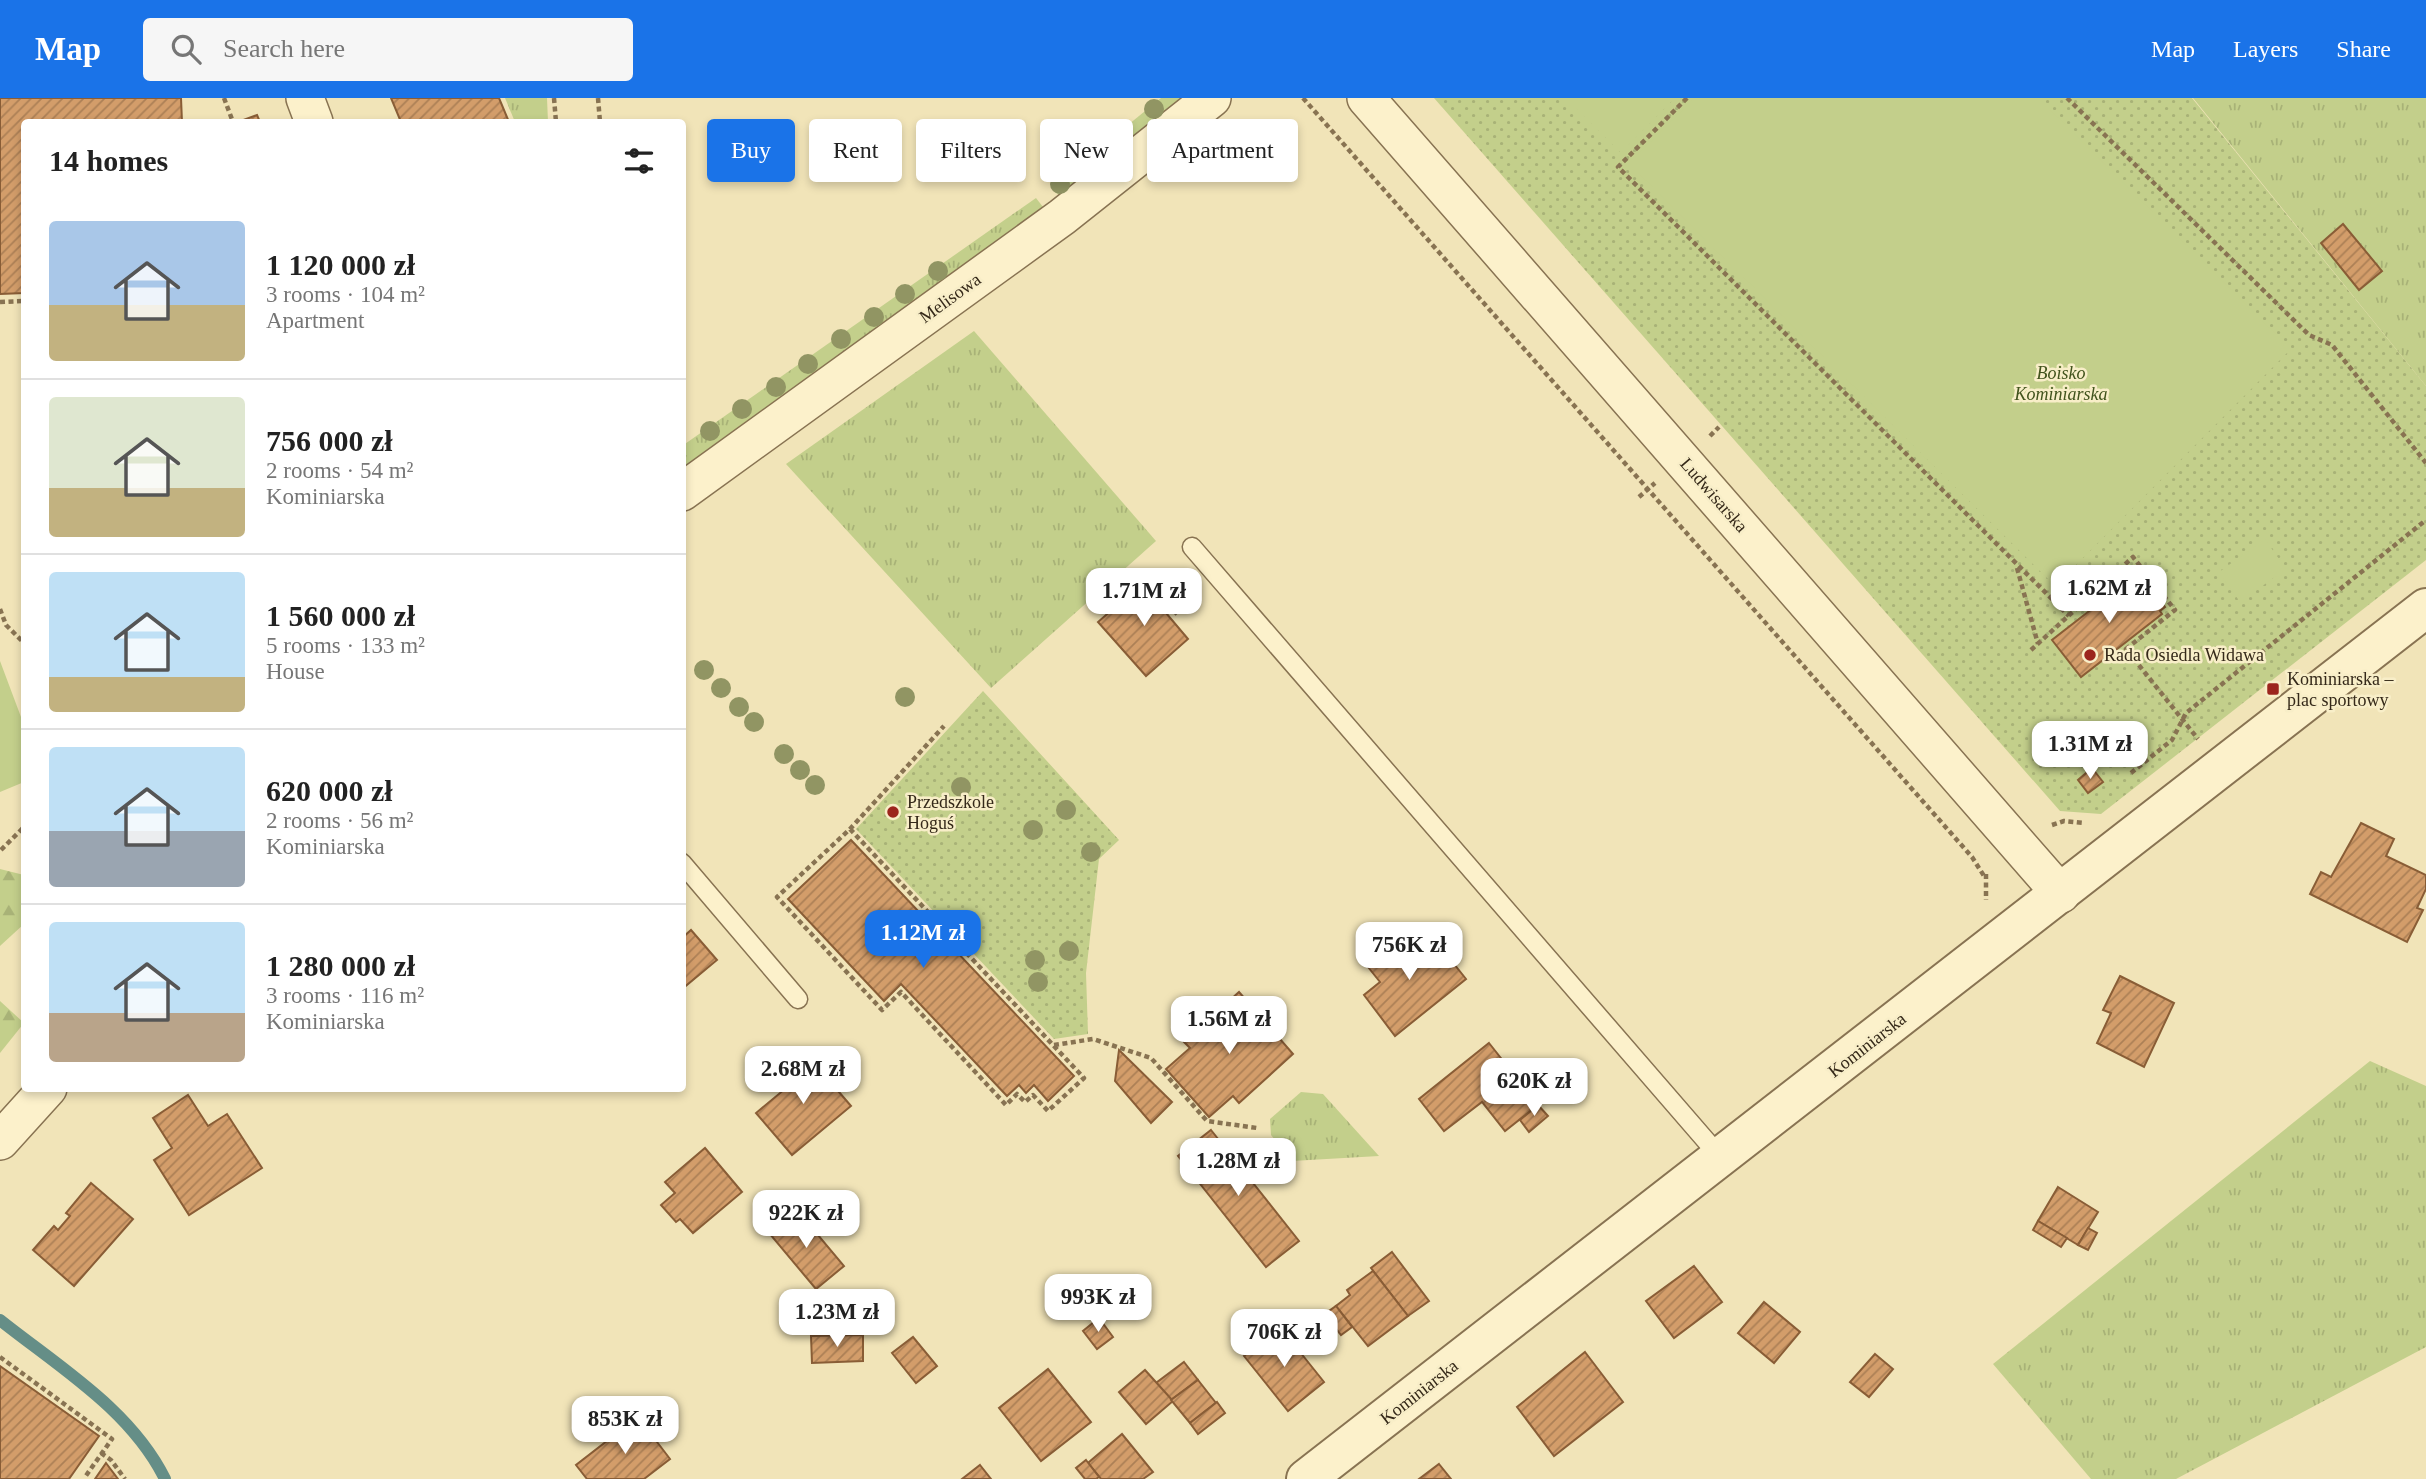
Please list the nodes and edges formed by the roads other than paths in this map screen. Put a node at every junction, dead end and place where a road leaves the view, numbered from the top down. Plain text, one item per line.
1 (305, 98) edge
2 (1212, 98) edge
3 (1366, 98) edge
4 (313, 119) edge
5 (686, 489) edge
6 (1192, 547) dead end
7 (2426, 608) edge
8 (686, 868) edge
9 (2061, 894) junction
10 (798, 999) dead end
11 (44, 1092) edge
12 (0, 1141) edge
13 (1721, 1158) junction
14 (1306, 1479) edge

1 - 4 street
2 - 5 street, Melisowa
3 - 9 street, Ludwisarska
6 - 13 lane
7 - 9 street, Kominiarska
8 - 10 lane
9 - 13 street, Kominiarska
11 - 12 street
13 - 14 street, Kominiarska

